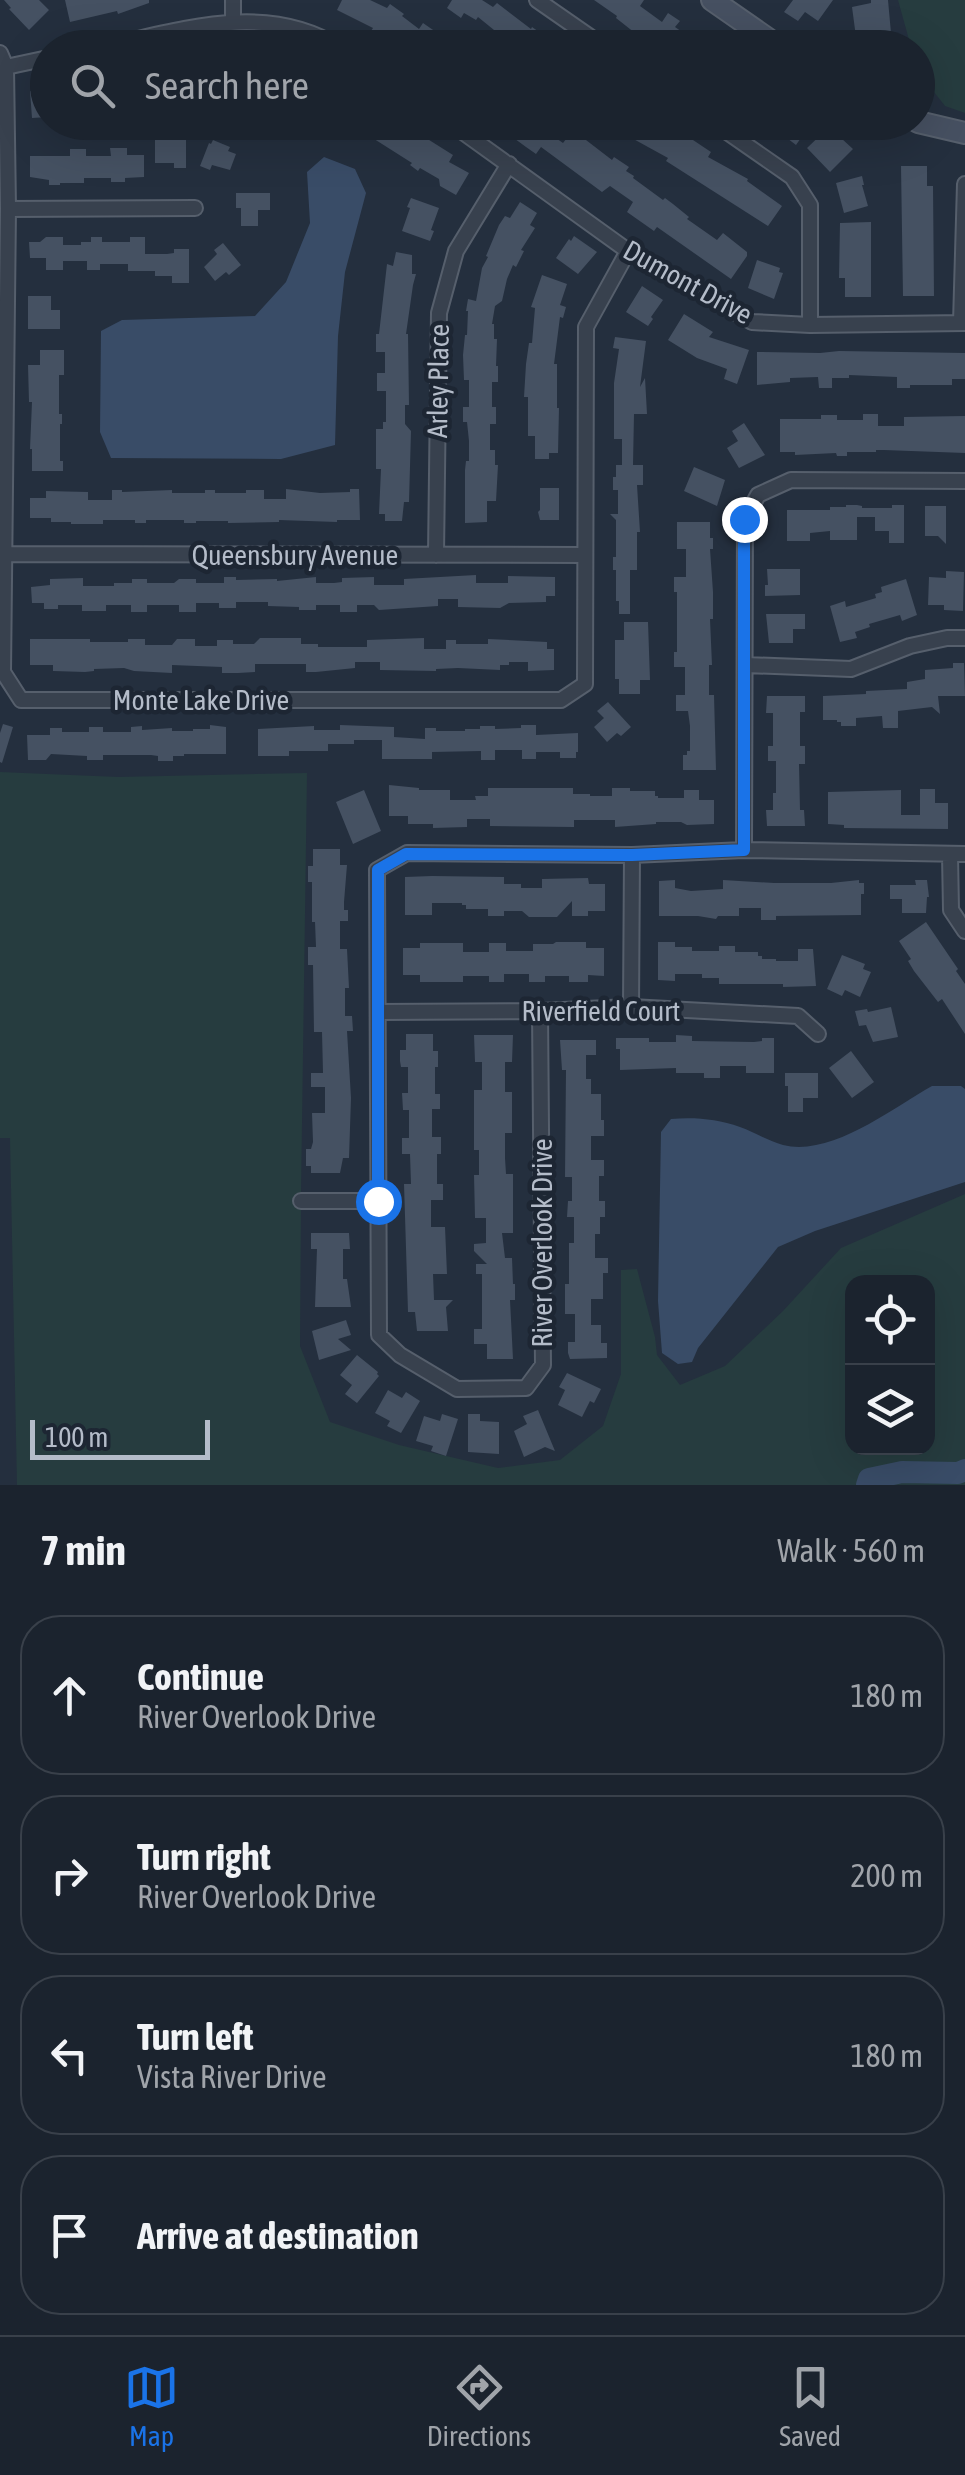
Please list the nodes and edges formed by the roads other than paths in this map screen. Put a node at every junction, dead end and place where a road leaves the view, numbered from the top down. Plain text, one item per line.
1 (233, 0) edge
2 (538, 0) edge
3 (712, 0) edge
4 (233, 19) junction
5 (182, 30) edge
6 (302, 30) edge
7 (580, 30) edge
8 (755, 30) edge
9 (30, 59) edge
10 (3, 60) edge
11 (935, 126) edge
12 (965, 133) edge
13 (475, 140) edge
14 (739, 140) edge
15 (509, 164) junction
16 (965, 184) edge
17 (195, 208) dead end
18 (8, 209) junction
19 (628, 251) junction
20 (963, 323) edge
21 (810, 325) junction
22 (3, 336) edge
23 (965, 481) edge
24 (5, 554) junction
25 (436, 555) junction
26 (585, 555) junction
27 (965, 638) edge
28 (746, 665) junction
29 (744, 850) junction
30 (958, 854) edge
31 (632, 855) junction
32 (965, 931) edge
33 (630, 1007) junction
34 (540, 1011) junction
35 (378, 1012) junction
36 (818, 1034) dead end
37 (301, 1201) dead end
38 (378, 1201) junction

1 - 4 street
2 - 7 street
3 - 8 street
4 - 5 street
4 - 6 street
9 - 10 street
10 - 18 street, Monte Lake Drive
11 - 12 street
13 - 15 street, Dumont Drive
14 - 21 street
15 - 19 street, Dumont Drive
15 - 25 street, Arley Place
16 - 20 street
17 - 18 street
18 - 22 street, Monte Lake Drive
19 - 21 street, Dumont Drive
19 - 26 street, Monte Lake Drive
20 - 21 street, Dumont Drive
22 - 24 street, Monte Lake Drive
23 - 28 street
24 - 25 street, Queensbury Avenue
24 - 26 street, Monte Lake Drive
25 - 26 street, Queensbury Avenue
27 - 28 street
28 - 29 street
29 - 30 street, River Overlook Drive
29 - 31 street, River Overlook Drive
30 - 32 street
31 - 33 street
31 - 35 street, River Overlook Drive
33 - 34 street, Riverfield Court
33 - 36 street, Riverfield Court
34 - 35 street, Riverfield Court
34 - 38 street, River Overlook Drive
35 - 38 street, River Overlook Drive
37 - 38 street

